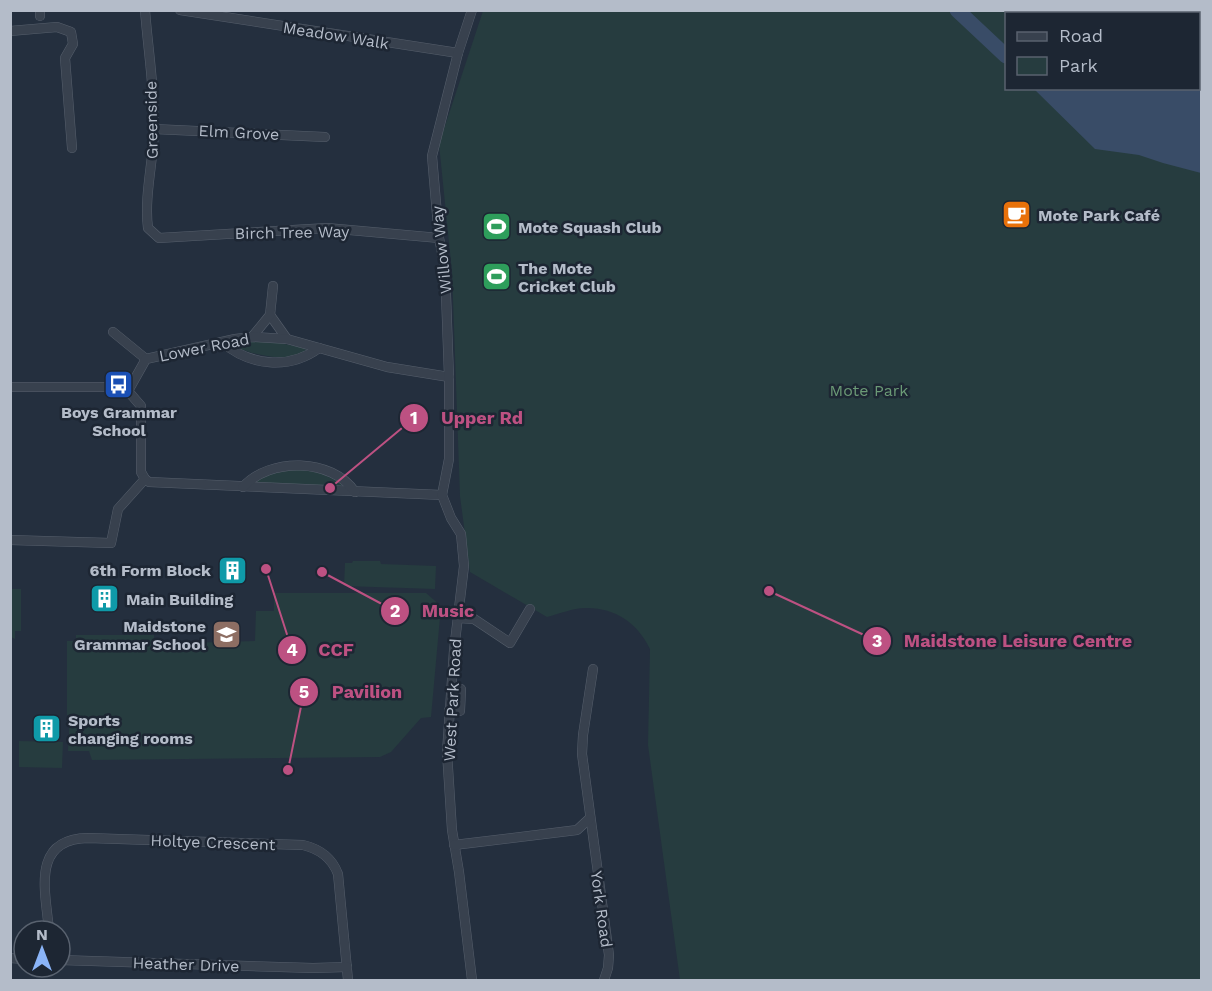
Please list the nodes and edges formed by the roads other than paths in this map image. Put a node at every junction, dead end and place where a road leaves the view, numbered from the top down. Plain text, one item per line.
1 (145, 10) edge
2 (180, 10) edge
3 (472, 10) edge
4 (10, 31) edge
5 (458, 53) junction
6 (154, 129) junction
7 (325, 137) dead end
8 (72, 148) dead end
9 (148, 228) joint
10 (439, 237) junction
11 (273, 286) dead end
12 (270, 315) junction
13 (113, 332) dead end
14 (252, 337) junction
15 (287, 339) junction
16 (222, 342) junction
17 (319, 348) junction
18 (146, 359) junction
19 (449, 377) junction
20 (10, 387) edge
21 (128, 391) junction
22 (145, 479) junction
23 (243, 487) junction
24 (355, 492) junction
25 (442, 495) junction
26 (10, 540) edge
27 (530, 609) dead end
28 (458, 618) junction
29 (593, 669) dead end
30 (461, 689) dead end
31 (449, 710) junction
32 (590, 818) junction
33 (577, 830) junction
34 (592, 838) junction
35 (454, 845) junction
36 (47, 919) edge
37 (72, 960) edge
38 (347, 967) junction
39 (348, 981) edge
40 (472, 981) edge
41 (604, 981) edge

1 - 6 street, Greenside
2 - 5 street, Meadow Walk
3 - 5 street, Willow Way
4 - 8 street
5 - 10 street, Willow Way
6 - 7 street, Elm Grove
6 - 9 street, Greenside
9 - 10 street, Birch Tree Way
10 - 19 street, Willow Way
11 - 12 street
12 - 14 street
12 - 15 street
13 - 18 street
14 - 15 street, Lower Road
14 - 16 street, Lower Road
15 - 17 street, Lower Road
16 - 17 street
16 - 18 street, Lower Road
17 - 19 street, Lower Road
18 - 21 street, Lower Road
19 - 25 street, Willow Way
20 - 21 street
21 - 22 street
22 - 23 street
22 - 26 street
23 - 24 street
23 - 24 street
24 - 25 street
25 - 28 street, West Park Road
27 - 28 street
28 - 31 street, West Park Road
29 - 32 street, York Road
30 - 31 street
31 - 35 street, West Park Road
32 - 33 street
32 - 34 street, York Road
33 - 34 street
33 - 35 street
34 - 41 street, York Road
35 - 40 street, West Park Road
36 - 38 street, Holtye Crescent
37 - 38 street, Heather Drive
38 - 39 street, Holtye Crescent

